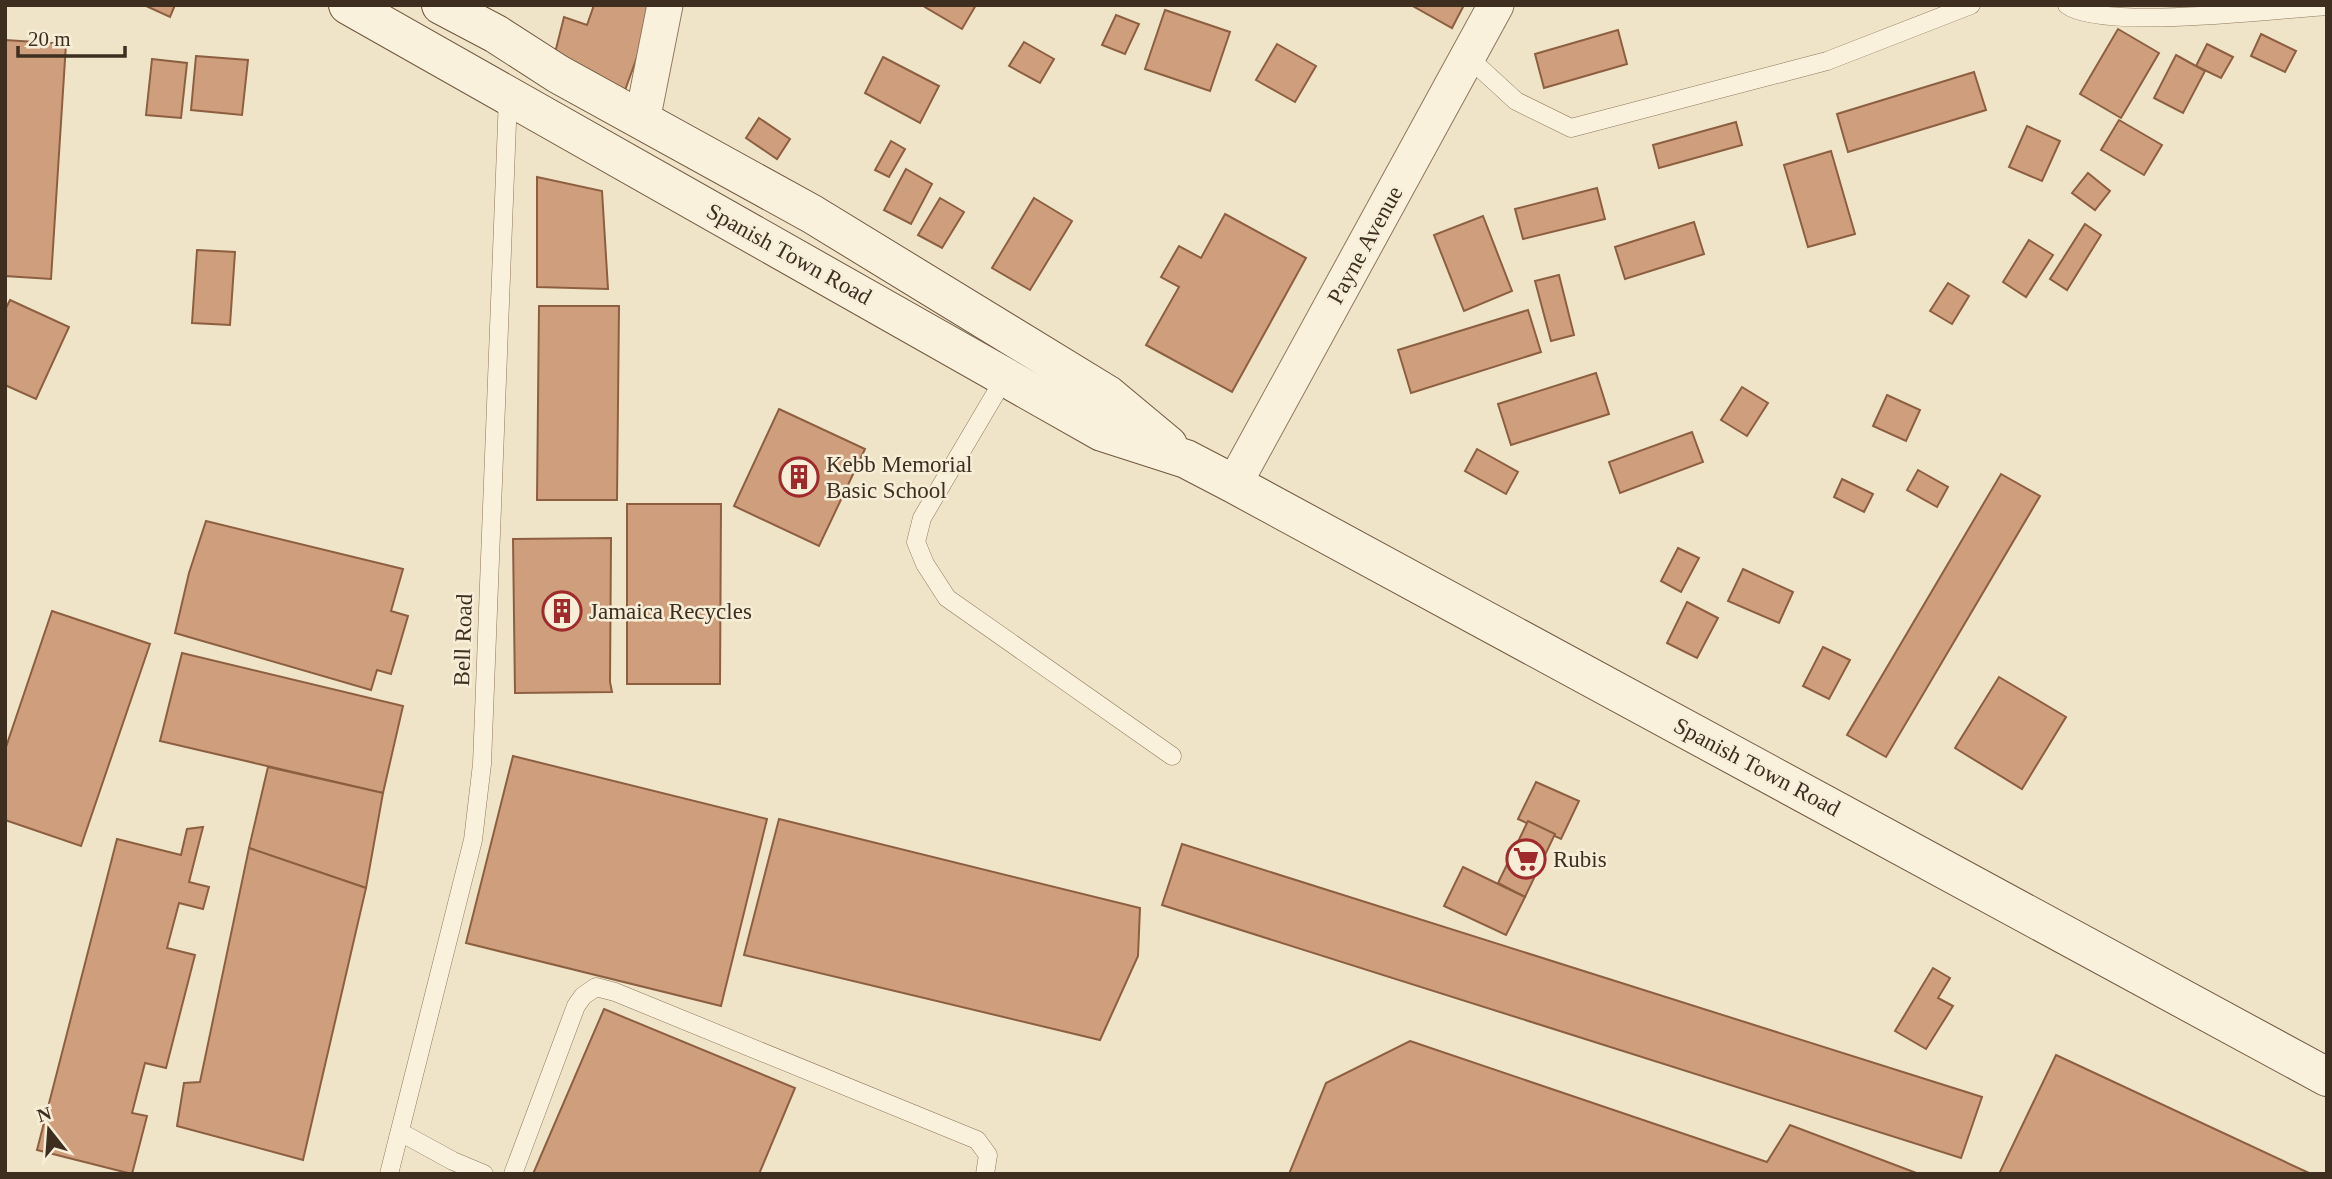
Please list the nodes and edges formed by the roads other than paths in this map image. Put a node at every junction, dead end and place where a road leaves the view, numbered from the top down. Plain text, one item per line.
1 (324, 5) edge
2 (348, 5) edge
3 (441, 5) edge
4 (469, 5) edge
5 (665, 5) edge
6 (1496, 5) edge
7 (1971, 5) edge
8 (2067, 5) edge
9 (2327, 6) edge
10 (398, 34) junction
11 (496, 34) junction
12 (1468, 57) junction
13 (508, 97) junction
14 (642, 121) junction
15 (1004, 379) junction
16 (1186, 459) junction
17 (1234, 484) junction
18 (1172, 756) dead end
19 (2327, 1077) edge
20 (400, 1132) junction
21 (389, 1174) edge
22 (484, 1174) edge
23 (513, 1174) edge
24 (985, 1174) edge

1 - 10 main road, Spanish Town Road
2 - 10 main road, Spanish Town Road
3 - 11 main road, Spanish Town Road
4 - 11 main road, Spanish Town Road
5 - 14 street
6 - 12 street, Payne Avenue
7 - 12 lane
8 - 9 lane
10 - 13 main road, Spanish Town Road
11 - 14 main road, Spanish Town Road
12 - 17 street, Payne Avenue
13 - 15 main road, Spanish Town Road
13 - 20 lane, Bell Road
14 - 16 main road, Spanish Town Road
15 - 16 main road, Spanish Town Road
15 - 18 lane
16 - 17 main road, Spanish Town Road
17 - 19 main road, Spanish Town Road
20 - 21 lane, Bell Road
20 - 22 lane
23 - 24 lane

